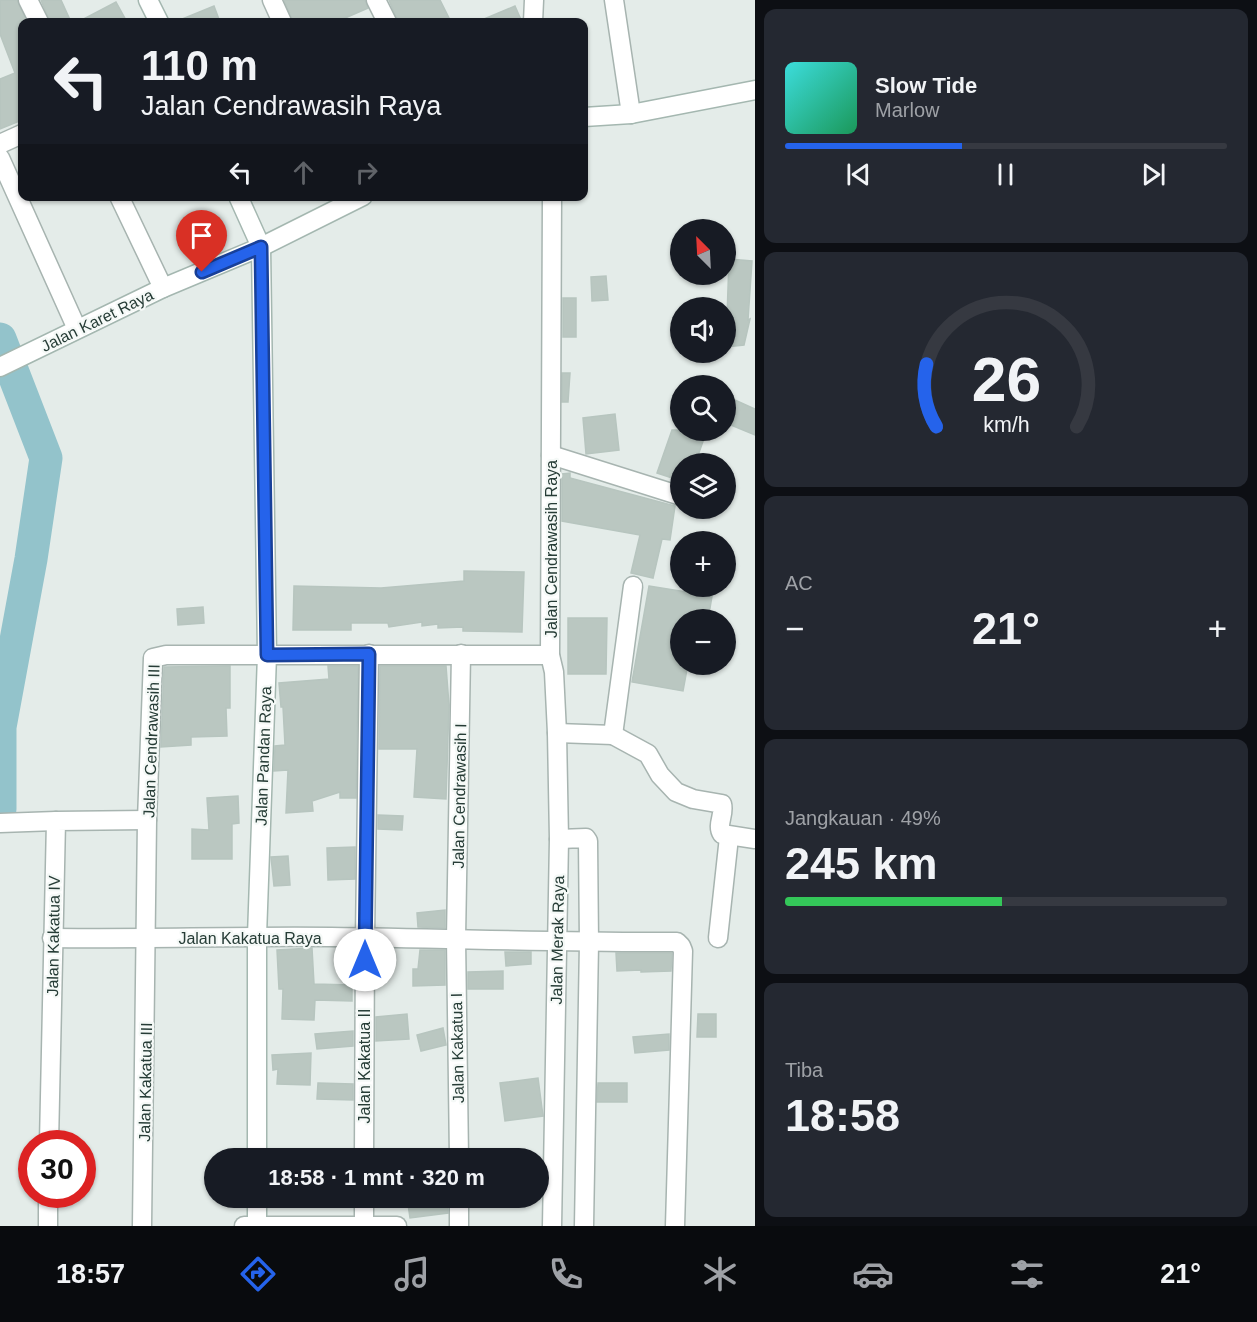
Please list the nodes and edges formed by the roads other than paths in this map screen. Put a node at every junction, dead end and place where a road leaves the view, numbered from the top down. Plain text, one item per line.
1 (28, 0) edge
2 (148, 0) edge
3 (272, 0) edge
4 (376, 0) edge
5 (534, 0) edge
6 (614, 0) edge
7 (37, 18) edge
8 (157, 18) edge
9 (280, 18) edge
10 (385, 18) edge
11 (533, 18) edge
12 (754, 91) edge
13 (631, 114) junction
14 (588, 117) edge
15 (18, 136) edge
16 (0, 144) edge
17 (0, 158) edge
18 (18, 198) edge
19 (19, 201) edge
20 (121, 201) edge
21 (240, 201) edge
22 (353, 201) edge
23 (552, 201) edge
24 (261, 247) junction
25 (163, 288) junction
26 (77, 329) junction
27 (0, 368) edge
28 (551, 455) junction
29 (670, 493) edge
30 (633, 586) dead end
31 (369, 654) junction
32 (461, 654) junction
33 (267, 655) junction
34 (550, 655) junction
35 (557, 732) junction
36 (614, 735) junction
37 (147, 820) junction
38 (56, 821) junction
39 (7, 823) edge
40 (729, 837) junction
41 (559, 839) junction
42 (754, 839) edge
43 (257, 936) junction
44 (52, 938) junction
45 (365, 938) junction
46 (456, 938) junction
47 (718, 938) dead end
48 (147, 939) junction
49 (573, 942) junction
50 (49, 1130) edge
51 (257, 1148) edge
52 (364, 1148) edge
53 (459, 1148) edge
54 (48, 1208) edge
55 (257, 1208) edge
56 (364, 1208) edge
57 (459, 1208) edge
58 (48, 1226) edge
59 (142, 1226) edge
60 (244, 1226) edge
61 (257, 1226) edge
62 (364, 1226) edge
63 (397, 1226) edge
64 (459, 1226) edge
65 (552, 1226) edge
66 (584, 1226) edge
67 (675, 1226) edge

1 - 7 street
2 - 8 street
3 - 9 street
4 - 10 street
5 - 11 street
6 - 13 street
12 - 13 street
13 - 14 street
15 - 16 street
17 - 18 street
19 - 26 street
20 - 25 street
21 - 24 street
22 - 24 street, Jalan Karet Raya
23 - 28 street, Jalan Cendrawasih Raya
24 - 25 street, Jalan Karet Raya
24 - 33 street, Jalan Pandan Raya
25 - 26 street, Jalan Karet Raya
26 - 27 street, Jalan Karet Raya
28 - 29 street
28 - 34 street, Jalan Cendrawasih Raya
30 - 36 street
31 - 32 street, Jalan Cendrawasih Raya
31 - 33 street, Jalan Cendrawasih Raya
31 - 45 street, Jalan Kakatua II
32 - 34 street, Jalan Cendrawasih Raya
32 - 46 street, Jalan Cendrawasih I
33 - 37 street, Jalan Cendrawasih III
33 - 43 street, Jalan Pandan Raya
34 - 35 street, Jalan Merak Raya
35 - 36 street
35 - 41 street, Jalan Merak Raya
36 - 40 street
37 - 38 street
37 - 48 street, Jalan Cendrawasih III
38 - 39 street
38 - 44 street, Jalan Kakatua IV
40 - 42 street
40 - 47 street
41 - 49 street, Jalan Merak Raya
41 - 49 street
43 - 45 street, Jalan Kakatua Raya
43 - 48 street, Jalan Kakatua Raya
43 - 51 street, Jalan Pandan Raya
44 - 48 street, Jalan Kakatua Raya
44 - 50 street, Jalan Kakatua IV
45 - 46 street, Jalan Kakatua Raya
45 - 52 street, Jalan Kakatua II
46 - 49 street, Jalan Kakatua Raya
46 - 53 street, Jalan Kakatua I
48 - 59 street, Jalan Kakatua III
49 - 65 street, Jalan Merak Raya
49 - 66 street
49 - 67 street, Jalan Kakatua Raya
54 - 58 street
55 - 61 street
56 - 62 street
57 - 64 street
60 - 61 street
61 - 62 street
62 - 63 street

